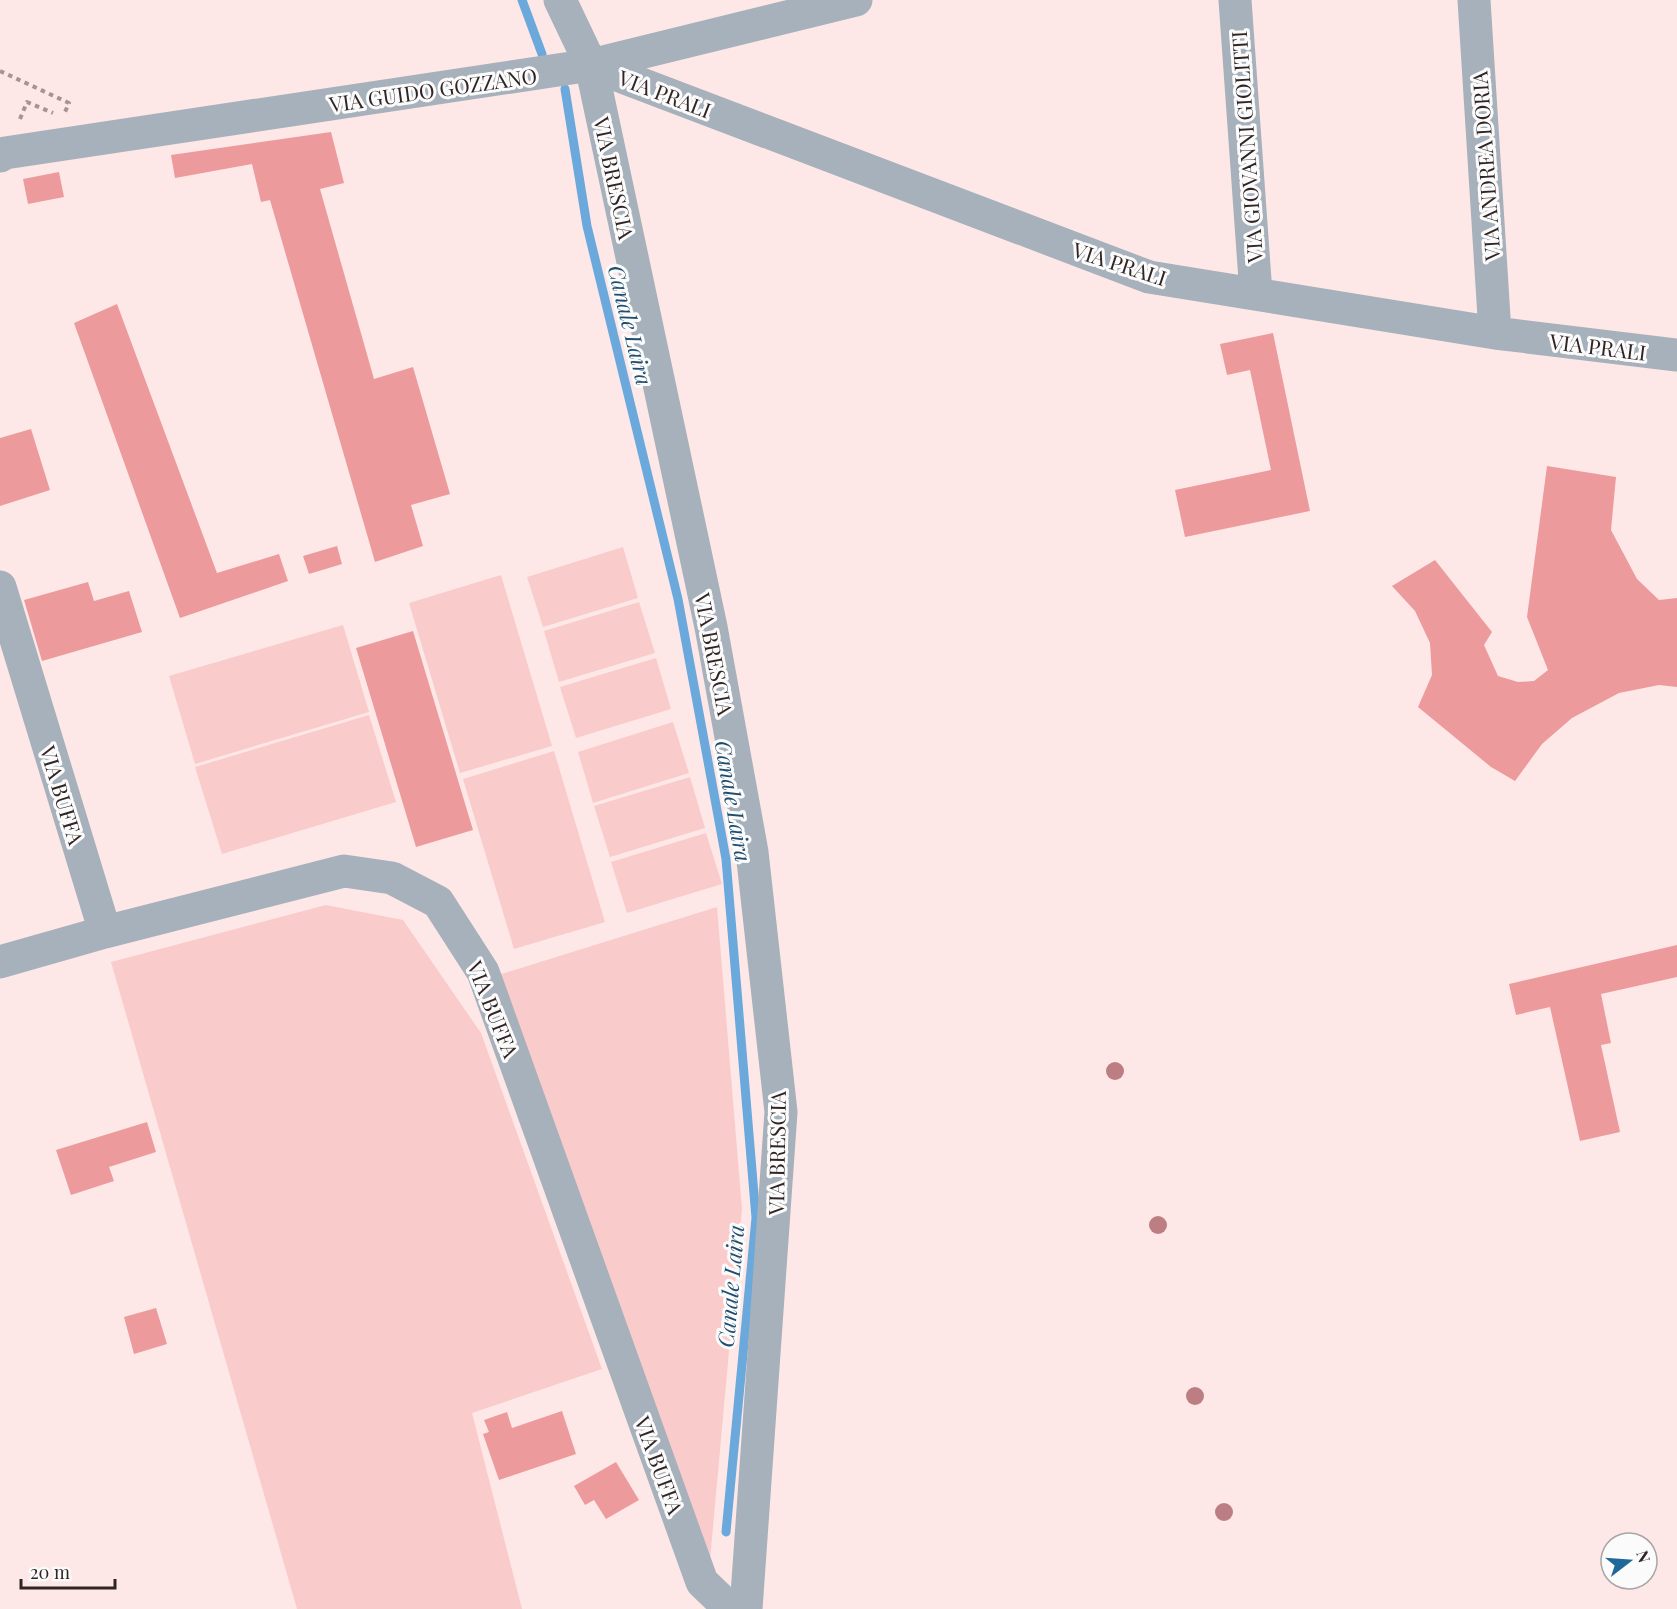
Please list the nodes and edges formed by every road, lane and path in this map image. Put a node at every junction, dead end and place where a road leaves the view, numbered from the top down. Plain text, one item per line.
1 (560, 0) edge
2 (856, 0) edge
3 (1235, 0) edge
4 (1474, 0) edge
5 (591, 65) junction
6 (0, 71) edge
7 (27, 102) dead end
8 (2, 154) edge
9 (1256, 294) junction
10 (1495, 333) junction
11 (1677, 355) edge
12 (0, 587) edge
13 (105, 932) junction
14 (0, 962) edge
15 (730, 1609) edge
16 (746, 1609) edge

1 - 5 street, VIA BRESCIA
2 - 5 street, VIA GUIDO GOZZANO
3 - 9 street, VIA GIOVANNI GIOLITTI
4 - 10 street, VIA ANDREA DORIA
5 - 8 street, VIA GUIDO GOZZANO
5 - 9 street, VIA PRALI
5 - 16 street, VIA BRESCIA
6 - 7 path
9 - 10 street, VIA PRALI
10 - 11 street, VIA PRALI
12 - 13 street, VIA BUFFA
13 - 14 street
13 - 15 street, VIA BUFFA

